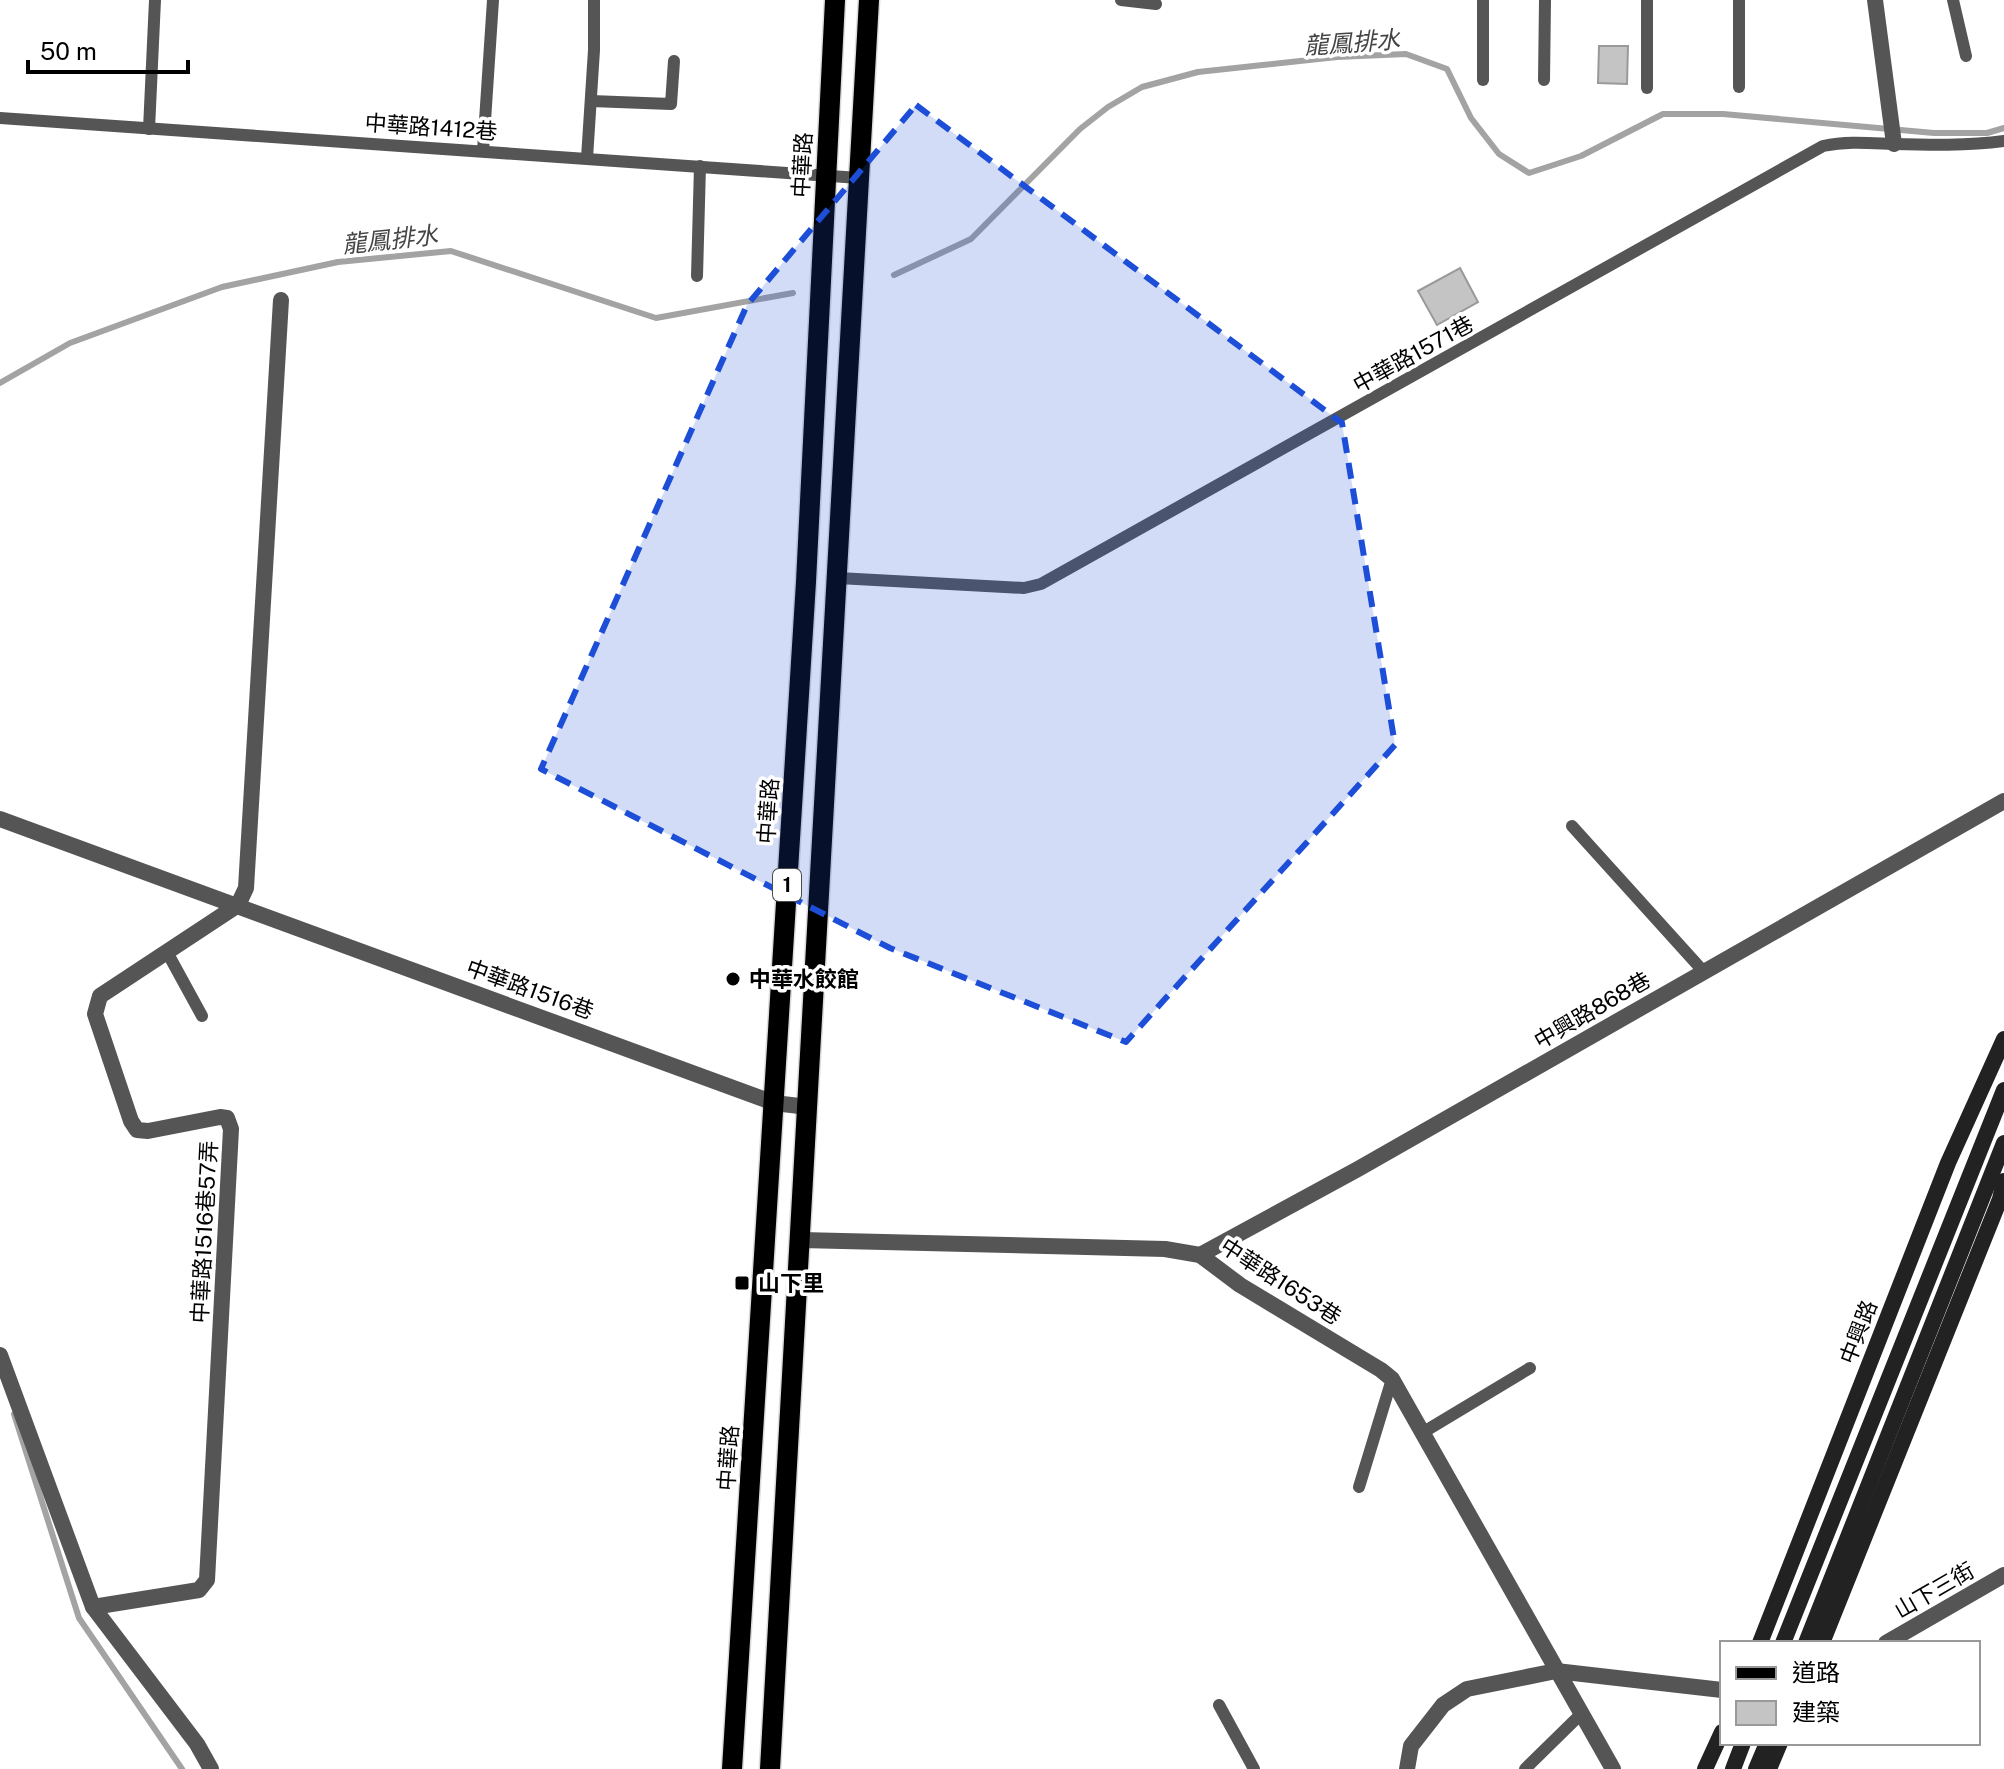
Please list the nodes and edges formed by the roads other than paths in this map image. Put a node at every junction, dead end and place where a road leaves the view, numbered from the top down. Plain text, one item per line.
1 (155, 0) edge
2 (493, 0) edge
3 (594, 0) edge
4 (835, 0) edge
5 (869, 0) edge
6 (1121, 0) edge
7 (1483, 0) edge
8 (1545, 0) edge
9 (1647, 0) edge
10 (1739, 0) edge
11 (1875, 0) edge
12 (1953, 0) edge
13 (1156, 4) dead end
14 (1966, 56) dead end
15 (674, 61) dead end
16 (1483, 80) dead end
17 (1544, 80) dead end
18 (1739, 87) dead end
19 (1647, 88) dead end
20 (591, 101) junction
21 (0, 118) edge
22 (149, 129) junction
23 (1893, 135) junction
24 (2004, 141) edge
25 (483, 151) junction
26 (587, 158) junction
27 (700, 166) junction
28 (826, 174) junction
29 (859, 178) junction
30 (697, 276) dead end
31 (281, 300) dead end
32 (838, 578) junction
33 (2004, 801) edge
34 (0, 819) edge
35 (1572, 826) dead end
36 (238, 905) junction
37 (167, 952) junction
38 (1704, 972) junction
39 (202, 1016) dead end
40 (2004, 1039) edge
41 (2004, 1090) edge
42 (774, 1103) junction
43 (808, 1107) junction
44 (2004, 1143) edge
45 (2004, 1181) edge
46 (766, 1239) junction
47 (801, 1240) junction
48 (1200, 1255) junction
49 (0, 1355) edge
50 (1530, 1368) dead end
51 (1392, 1379) junction
52 (1422, 1433) junction
53 (1359, 1487) dead end
54 (2004, 1575) edge
55 (93, 1607) junction
56 (1761, 1641) edge
57 (1784, 1641) edge
58 (1807, 1641) edge
59 (1823, 1641) edge
60 (1889, 1641) edge
61 (1556, 1671) junction
62 (1720, 1690) edge
63 (1219, 1705) dead end
64 (1581, 1714) junction
65 (1720, 1736) edge
66 (1742, 1745) edge
67 (1766, 1745) edge
68 (1779, 1745) edge
69 (211, 1769) edge
70 (732, 1769) edge
71 (770, 1769) edge
72 (1254, 1769) edge
73 (1407, 1769) edge
74 (1525, 1769) edge
75 (1613, 1769) edge
76 (1705, 1769) edge
77 (1733, 1769) edge
78 (1756, 1769) edge
79 (1769, 1769) edge

1 - 22 lane
2 - 25 lane
3 - 20 lane
4 - 28 main road, 中華路 / 1
5 - 29 main road, 1
6 - 13 lane
7 - 16 lane
8 - 17 lane
9 - 19 lane
10 - 18 lane
11 - 23 street
12 - 14 lane
15 - 20 lane
20 - 26 lane
21 - 22 lane, 中華路1412巷
22 - 25 lane, 中華路1412巷
23 - 24 lane, 中華路1571巷
23 - 32 lane, 中華路1571巷
25 - 26 lane, 中華路1412巷
26 - 27 lane, 中華路1412巷
27 - 28 lane, 中華路1412巷
27 - 30 lane
28 - 29 lane, 中華路1412巷
28 - 42 main road, 中華路 / 1
29 - 32 main road, 1
31 - 36 street
32 - 43 main road, 1
33 - 38 street, 中興路868巷
34 - 36 street, 中華路1516巷
35 - 38 lane
36 - 37 street, 中華路1516巷57弄
36 - 42 street, 中華路1516巷
37 - 39 lane
37 - 55 street, 中華路1516巷57弄
38 - 48 street, 中興路868巷
40 - 56 street, 中興路
41 - 57 street, 中興路
42 - 43 street, 中華路1516巷
42 - 46 main road, 中華路 / 1
43 - 47 main road, 1
44 - 58 street
45 - 59 street
46 - 47 main road
46 - 70 main road, 中華路 / 1
47 - 48 street, 中華路1653巷
47 - 71 main road, 1
48 - 51 street, 中華路1653巷
49 - 55 street
50 - 52 lane
51 - 52 street, 中華路1653巷
51 - 53 lane
52 - 61 street, 中華路1653巷
54 - 60 street, 山下三街
55 - 69 street
61 - 62 street
61 - 64 street, 中華路1653巷
61 - 73 street
63 - 72 lane
64 - 74 lane
64 - 75 street, 中華路1653巷
65 - 76 street
66 - 77 street
67 - 78 street
68 - 79 street

